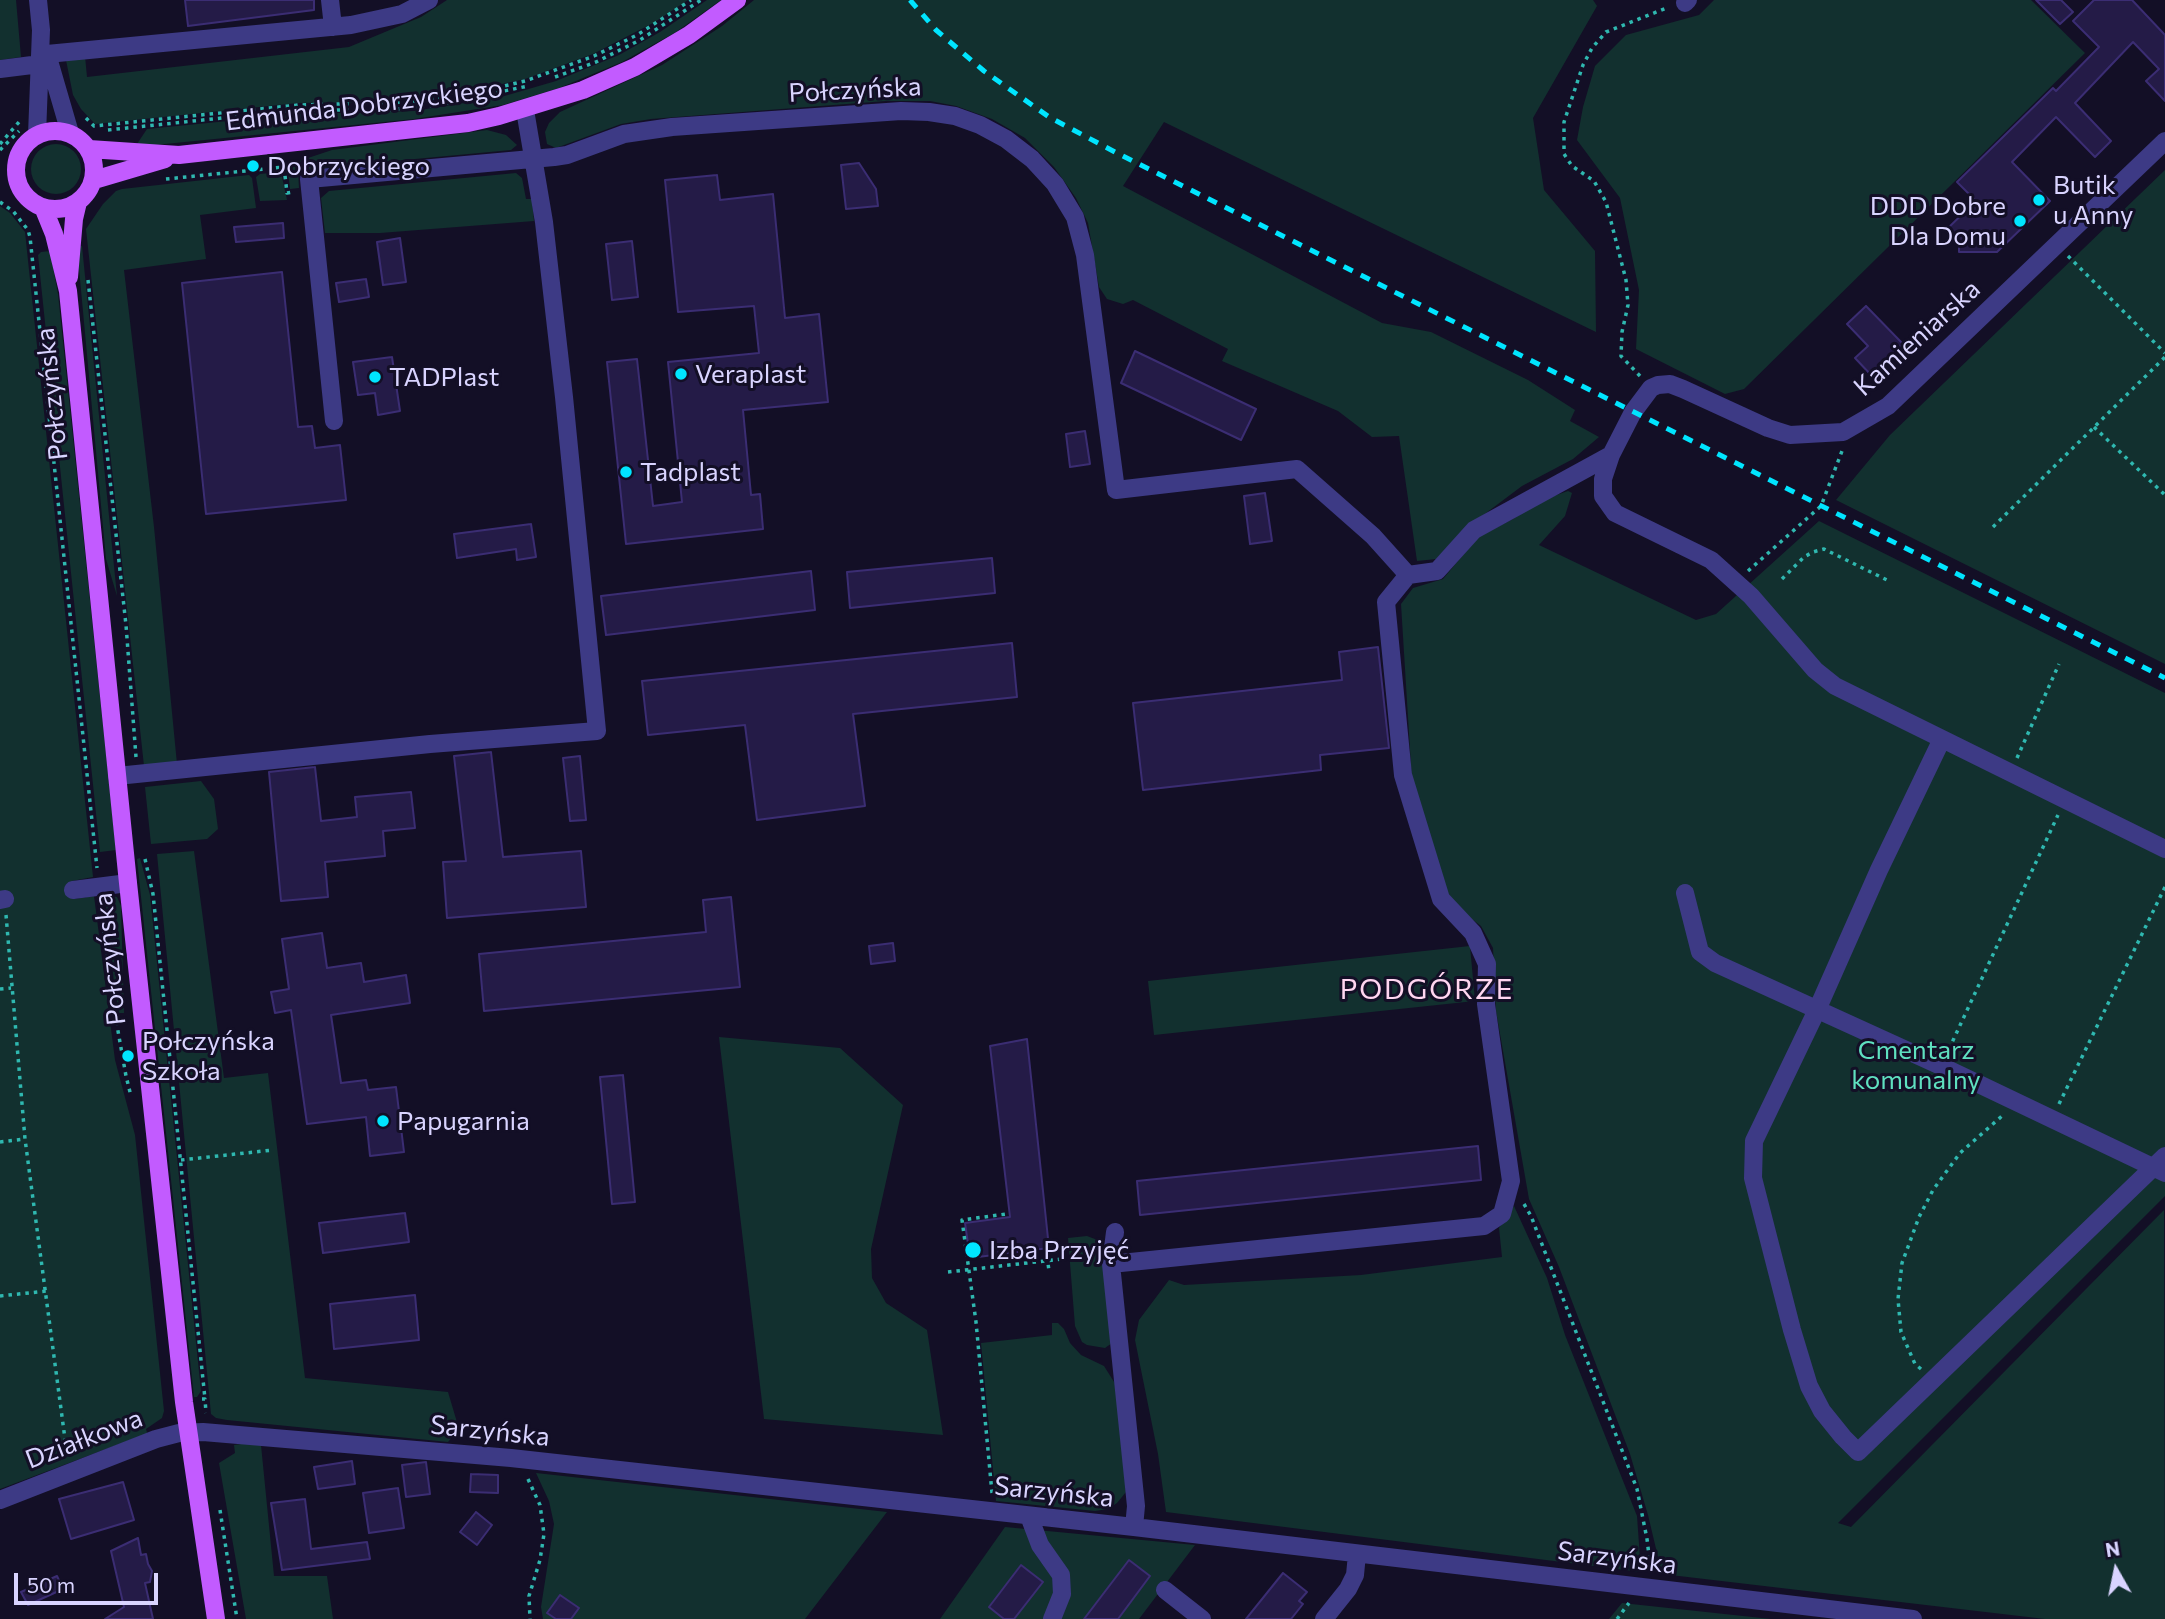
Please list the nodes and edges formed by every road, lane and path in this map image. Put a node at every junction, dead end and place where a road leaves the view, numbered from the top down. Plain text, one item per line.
1 (38, 0) edge
2 (330, 0) edge
3 (429, 0) edge
4 (691, 0) edge
5 (701, 0) edge
6 (737, 0) edge
7 (1686, 1) edge
8 (333, 27) junction
9 (44, 59) junction
10 (0, 69) edge
11 (525, 110) junction
12 (79, 111) dead end
13 (125, 123) junction
14 (75, 126) junction
15 (126, 130) junction
16 (37, 135) junction
17 (2165, 141) edge
18 (89, 149) junction
19 (179, 155) junction
20 (18, 157) junction
21 (534, 159) junction
22 (0, 162) edge
23 (159, 179) dead end
24 (94, 180) junction
25 (0, 186) edge
26 (21, 189) junction
27 (310, 191) junction
28 (0, 202) edge
29 (78, 202) junction
30 (43, 207) junction
31 (2063, 252) dead end
32 (87, 268) dead end
33 (68, 291) junction
34 (2165, 355) edge
35 (1651, 388) junction
36 (334, 421) dead end
37 (2094, 428) junction
38 (1846, 442) dead end
39 (1611, 454) junction
40 (2165, 495) edge
41 (1993, 527) dead end
42 (1408, 575) junction
43 (1782, 579) dead end
44 (1887, 580) dead end
45 (1736, 582) junction
46 (2059, 664) dead end
47 (1942, 739) junction
48 (2010, 771) junction
49 (138, 774) junction
50 (117, 776) junction
51 (2064, 801) junction
52 (2165, 849) edge
53 (144, 851) dead end
54 (128, 883) junction
55 (99, 887) junction
56 (2165, 887) edge
57 (74, 890) dead end
58 (1685, 893) dead end
59 (2, 900) edge
60 (11, 988) junction
61 (0, 989) edge
62 (1817, 1010) junction
63 (1941, 1066) junction
64 (132, 1100) dead end
65 (2017, 1102) junction
66 (2051, 1118) junction
67 (25, 1139) junction
68 (0, 1142) edge
69 (274, 1150) dead end
70 (181, 1160) junction
71 (2161, 1166) edge
72 (1511, 1181) junction
73 (1006, 1214) dead end
74 (1115, 1232) dead end
75 (1046, 1248) dead end
76 (1062, 1259) dead end
77 (1048, 1261) junction
78 (1111, 1264) junction
79 (969, 1269) junction
80 (1049, 1271) dead end
81 (948, 1272) dead end
82 (47, 1291) junction
83 (0, 1296) edge
84 (1931, 1381) junction
85 (205, 1399) dead end
86 (188, 1432) junction
87 (67, 1456) dead end
88 (511, 1458) junction
89 (0, 1500) edge
90 (220, 1508) dead end
91 (993, 1512) junction
92 (1029, 1516) junction
93 (1134, 1527) junction
94 (1357, 1554) junction
95 (1652, 1588) junction
96 (1165, 1590) dead end
97 (216, 1619) edge
98 (237, 1619) edge
99 (530, 1619) edge
100 (1052, 1619) edge
101 (1202, 1619) edge
102 (1324, 1619) edge
103 (1913, 1619) edge

1 - 9 street
2 - 8 street
3 - 8 street
4 - 13 path
5 - 15 path
6 - 11 main road, Edmunda Dobrzyckiego
7 - 35 path
8 - 9 street
9 - 10 street
9 - 14 street
9 - 16 street
11 - 19 main road, Edmunda Dobrzyckiego
11 - 21 street
12 - 13 path
13 - 15 path
14 - 15 path
14 - 16 main road
14 - 18 main road
16 - 20 main road
17 - 35 street, Kamieniarska
18 - 19 main road, Edmunda Dobrzyckiego
18 - 24 main road
19 - 24 main road, Edmunda Dobrzyckiego
20 - 22 main road
20 - 26 main road
21 - 27 street, Połczyńska
21 - 42 street, Połczyńska
21 - 49 street
23 - 27 path
24 - 29 main road
25 - 26 main road
26 - 30 main road
27 - 36 street
28 - 55 path
29 - 30 main road
29 - 33 main road, Połczyńska
30 - 33 main road, Połczyńska
31 - 34 path
32 - 49 path
33 - 50 main road, Połczyńska
34 - 37 path
35 - 39 street
37 - 40 path
37 - 41 path
38 - 45 path
39 - 42 street
39 - 45 street
42 - 72 street
43 - 44 path
45 - 47 street
46 - 48 path
47 - 48 street
47 - 62 street
48 - 51 street
49 - 50 street
50 - 54 main road, Połczyńska
51 - 52 street
51 - 63 path
53 - 70 path
54 - 55 street
54 - 86 main road, Połczyńska
55 - 57 street
55 - 64 path
56 - 66 path
58 - 62 street
59 - 60 path
60 - 61 path
60 - 67 path
62 - 63 street
62 - 84 street
63 - 65 street
65 - 66 street
65 - 84 path
66 - 71 street
67 - 68 path
67 - 82 path
69 - 70 path
70 - 85 path
71 - 84 street
72 - 78 street
72 - 95 path
73 - 79 path
74 - 78 street
75 - 77 path
76 - 77 path
77 - 79 path
77 - 80 path
78 - 93 street
79 - 81 path
79 - 91 path
82 - 83 path
82 - 87 path
86 - 88 street, Sarzyńska
86 - 89 street, Działkowa
86 - 97 main road, Połczyńska
88 - 91 street, Sarzyńska
88 - 99 path
90 - 98 path
91 - 92 street, Sarzyńska
92 - 93 street, Sarzyńska
92 - 100 street
93 - 94 street, Sarzyńska
94 - 95 street, Sarzyńska
94 - 102 street
95 - 103 street, Sarzyńska
96 - 101 street

